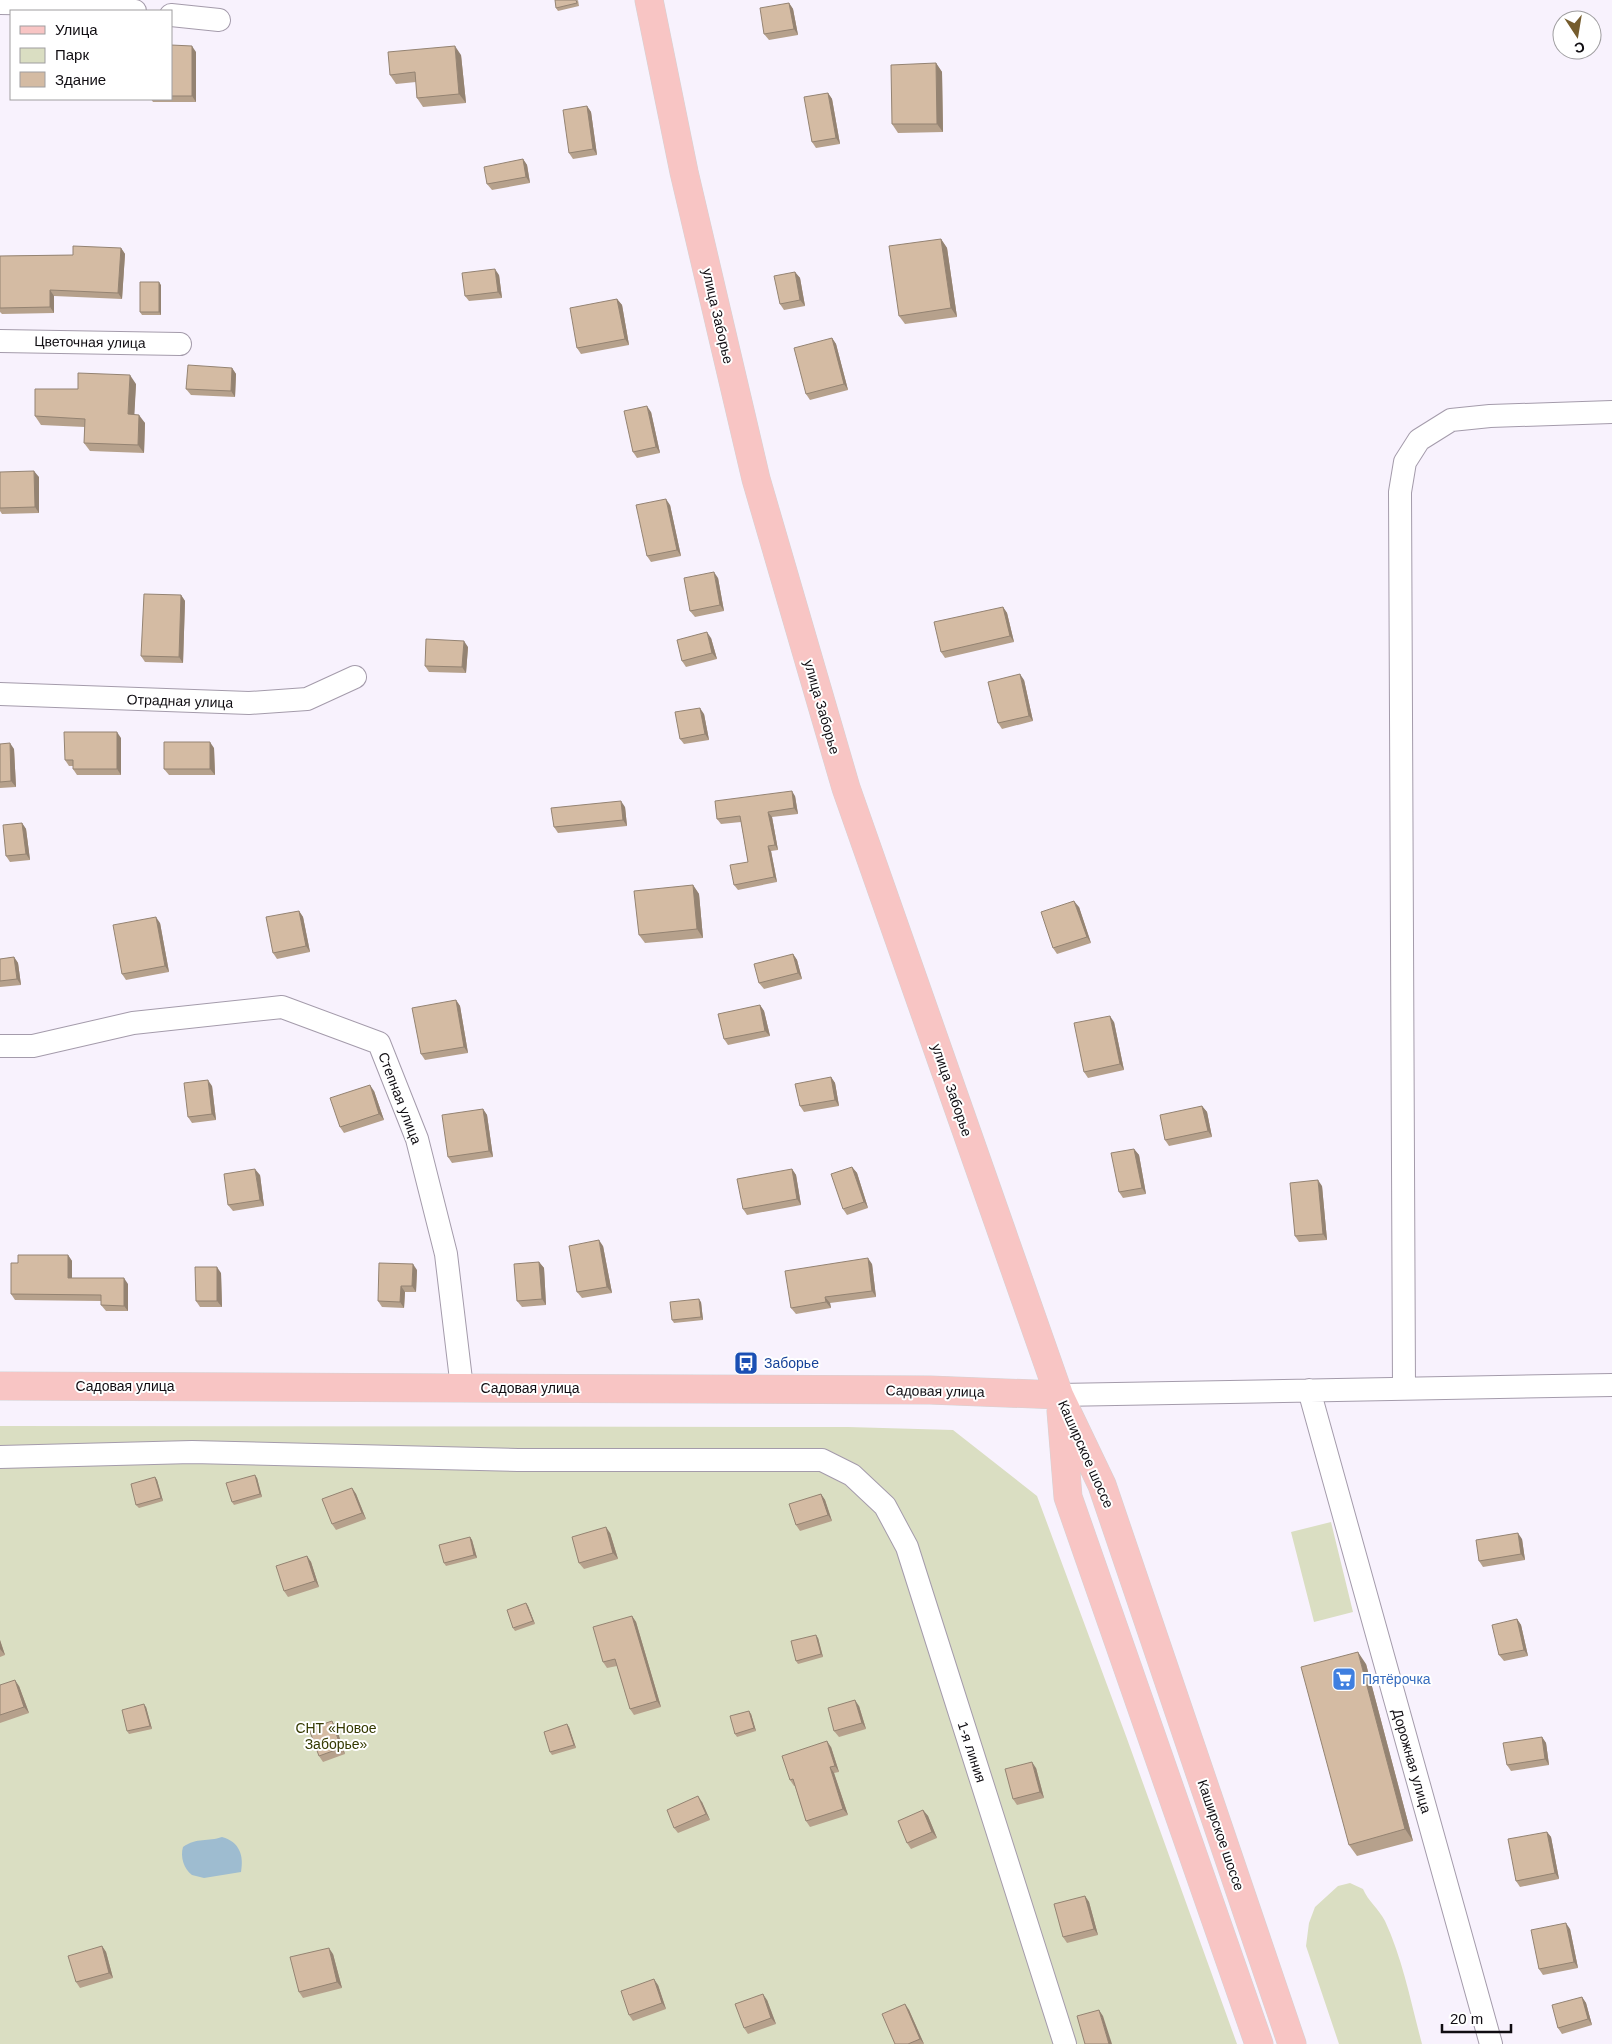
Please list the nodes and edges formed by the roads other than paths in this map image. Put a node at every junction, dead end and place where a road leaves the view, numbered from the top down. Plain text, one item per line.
1 (650, 0) edge
2 (61, 2) edge
3 (0, 3) edge
4 (127, 10) edge
5 (172, 15) edge
6 (218, 20) dead end
7 (0, 341) edge
8 (180, 344) dead end
9 (1612, 412) edge
10 (355, 677) dead end
11 (0, 694) edge
12 (0, 1046) edge
13 (1612, 1385) edge
14 (0, 1386) edge
15 (462, 1388) junction
16 (1404, 1388) junction
17 (1309, 1390) junction
18 (1059, 1395) junction
19 (0, 1458) edge
20 (1065, 2044) edge
21 (1259, 2044) edge
22 (1292, 2044) edge
23 (1491, 2044) edge

1 - 18 main road, улица Заборье
2 - 3 street
2 - 4 street
5 - 6 street
7 - 8 street, Цветочная улица
9 - 16 street
10 - 11 street, Отрадная улица
12 - 15 street, Степная улица
13 - 16 street
14 - 15 main road, Садовая улица
15 - 18 main road, Садовая улица
16 - 17 street
17 - 18 street
17 - 23 street, Дорожная улица
18 - 21 main road, Каширское шоссе
18 - 22 main road, Каширское шоссе
19 - 20 street, 1-я линия

